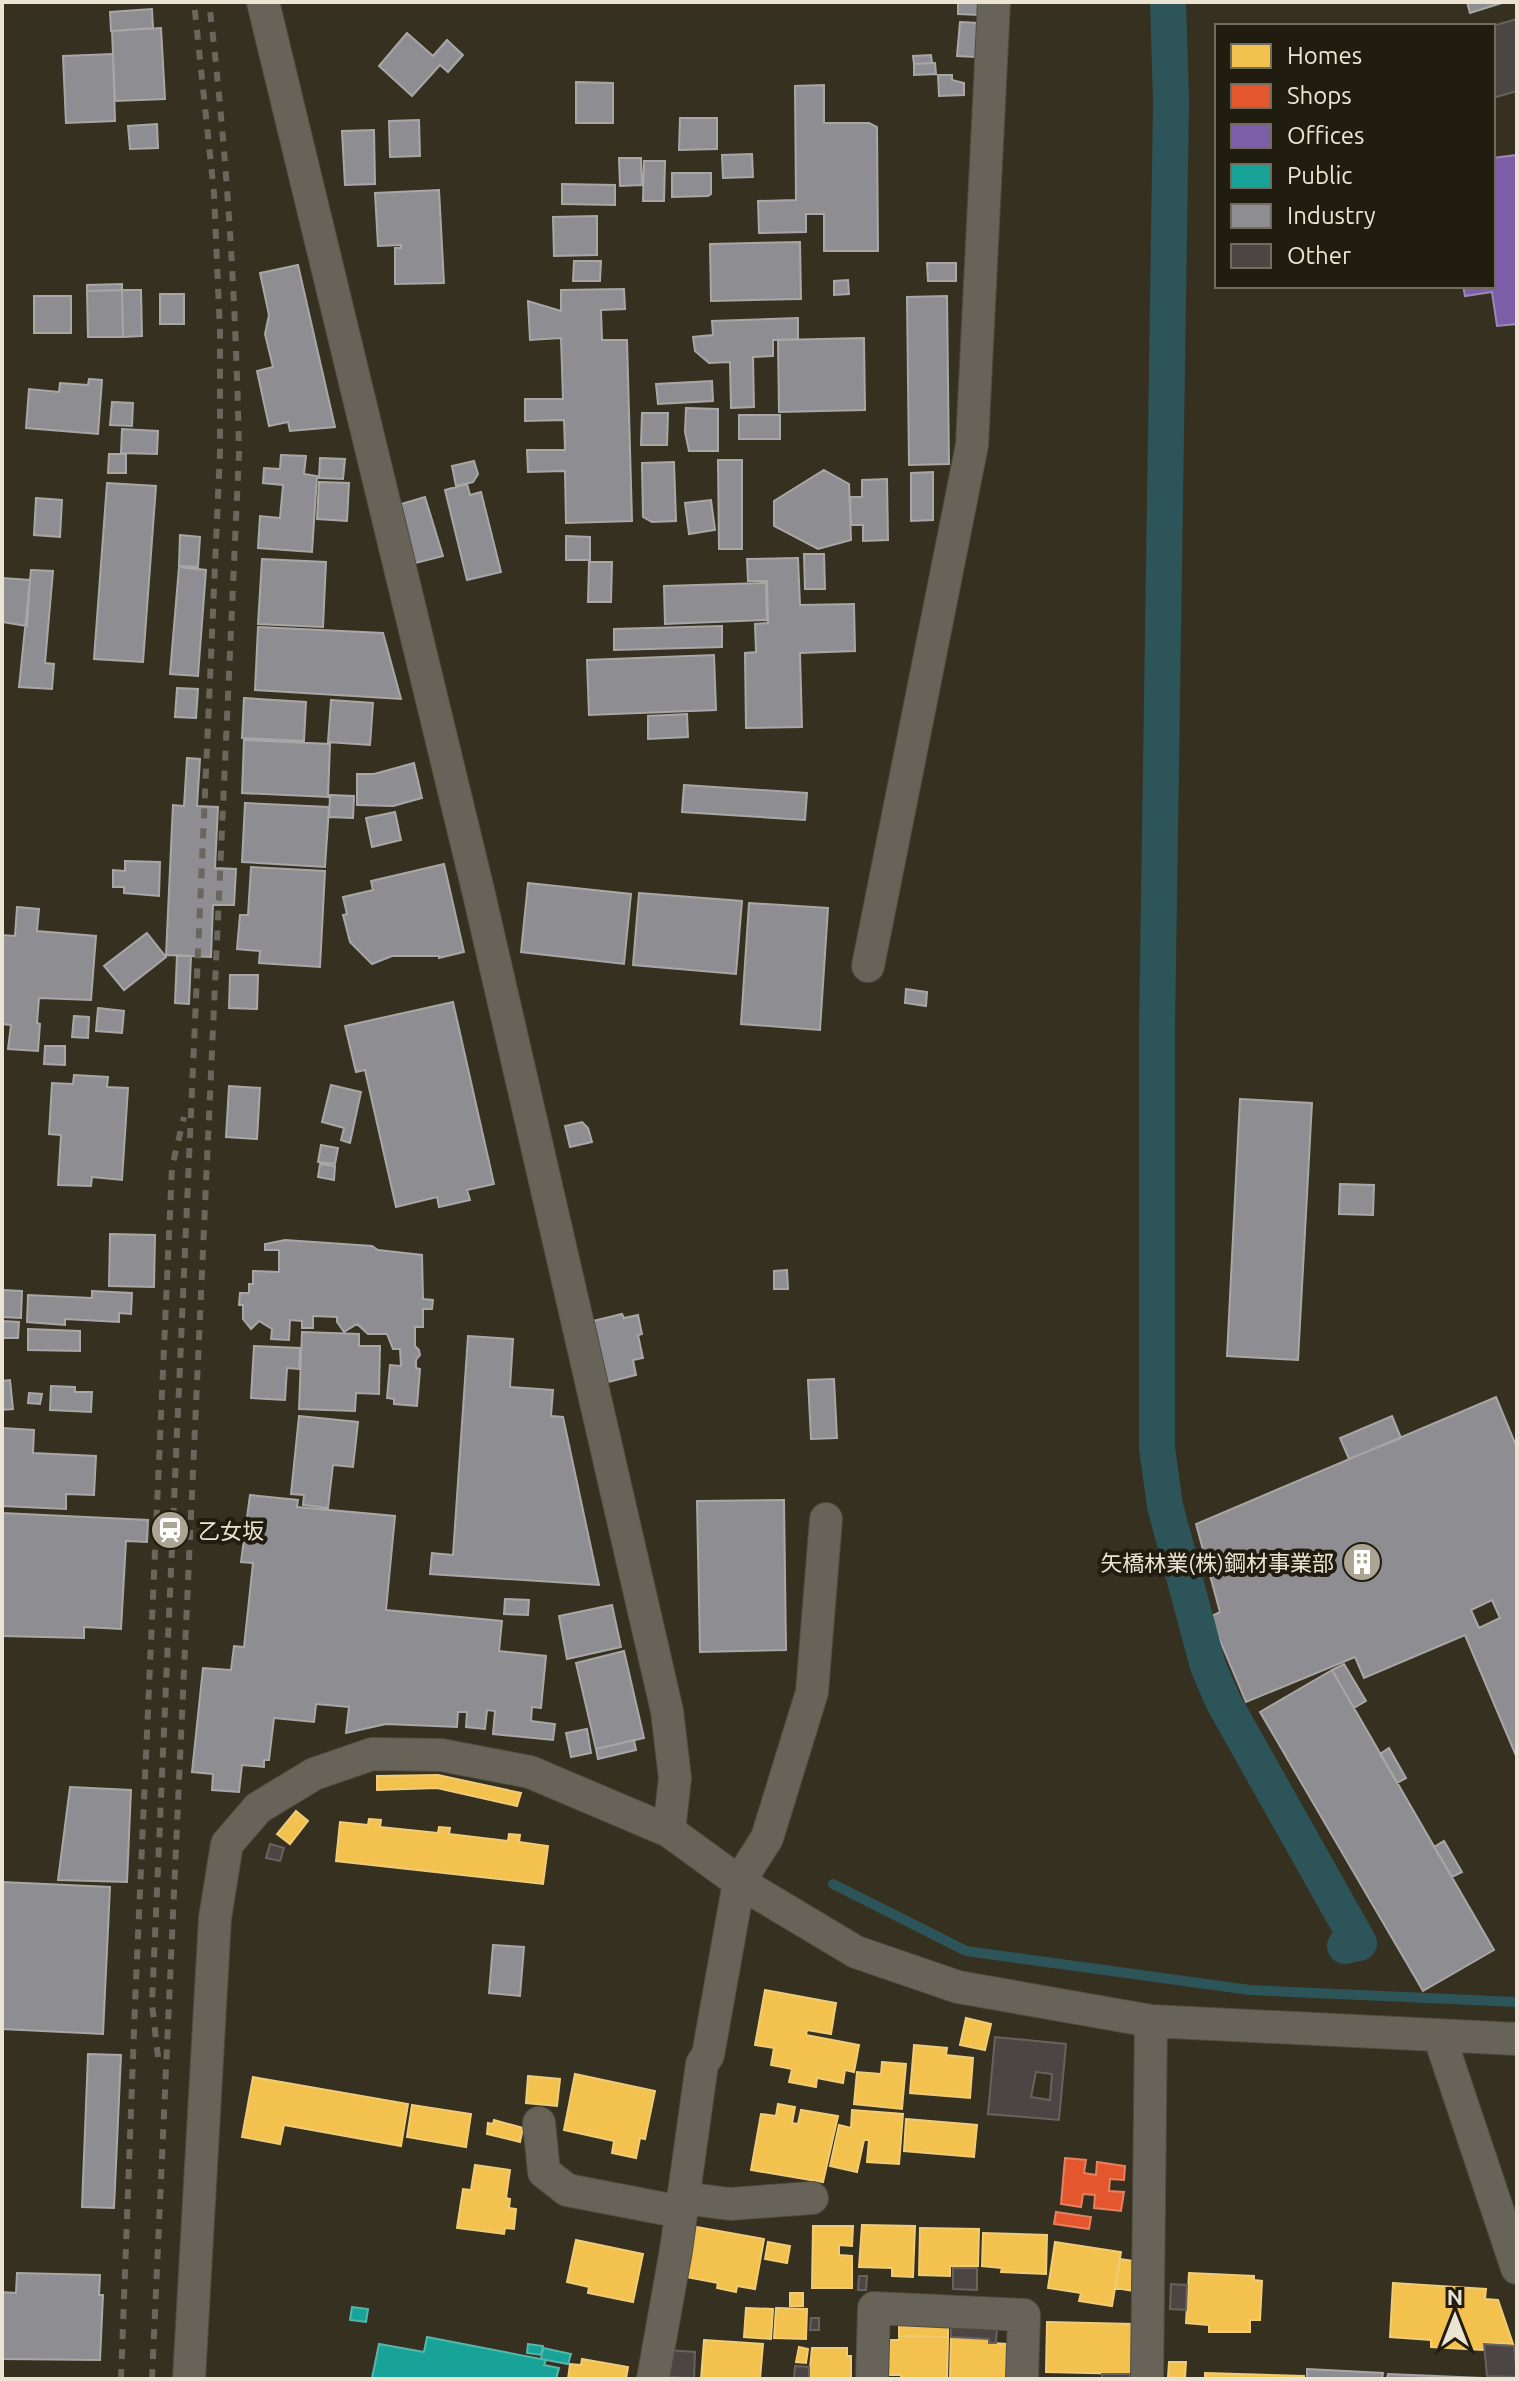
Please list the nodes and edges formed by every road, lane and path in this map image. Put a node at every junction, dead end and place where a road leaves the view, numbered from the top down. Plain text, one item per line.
1 (263, 2) edge
2 (994, 2) edge
3 (868, 966) dead end
4 (826, 1519) dead end
5 (669, 1831) junction
6 (739, 1882) junction
7 (1151, 2021) junction
8 (1439, 2035) junction
9 (1517, 2039) edge
10 (539, 2123) dead end
11 (812, 2198) dead end
12 (682, 2205) junction
13 (1517, 2268) edge
14 (189, 2379) edge
15 (653, 2379) edge
16 (872, 2379) edge
17 (1022, 2379) edge
18 (1147, 2379) edge

1 - 5 street
2 - 3 street
4 - 6 street
5 - 6 street
5 - 14 street
6 - 7 street
6 - 12 street
7 - 8 street
7 - 18 street
8 - 9 street
8 - 13 street
10 - 12 street
11 - 12 street
12 - 15 street
16 - 17 street

